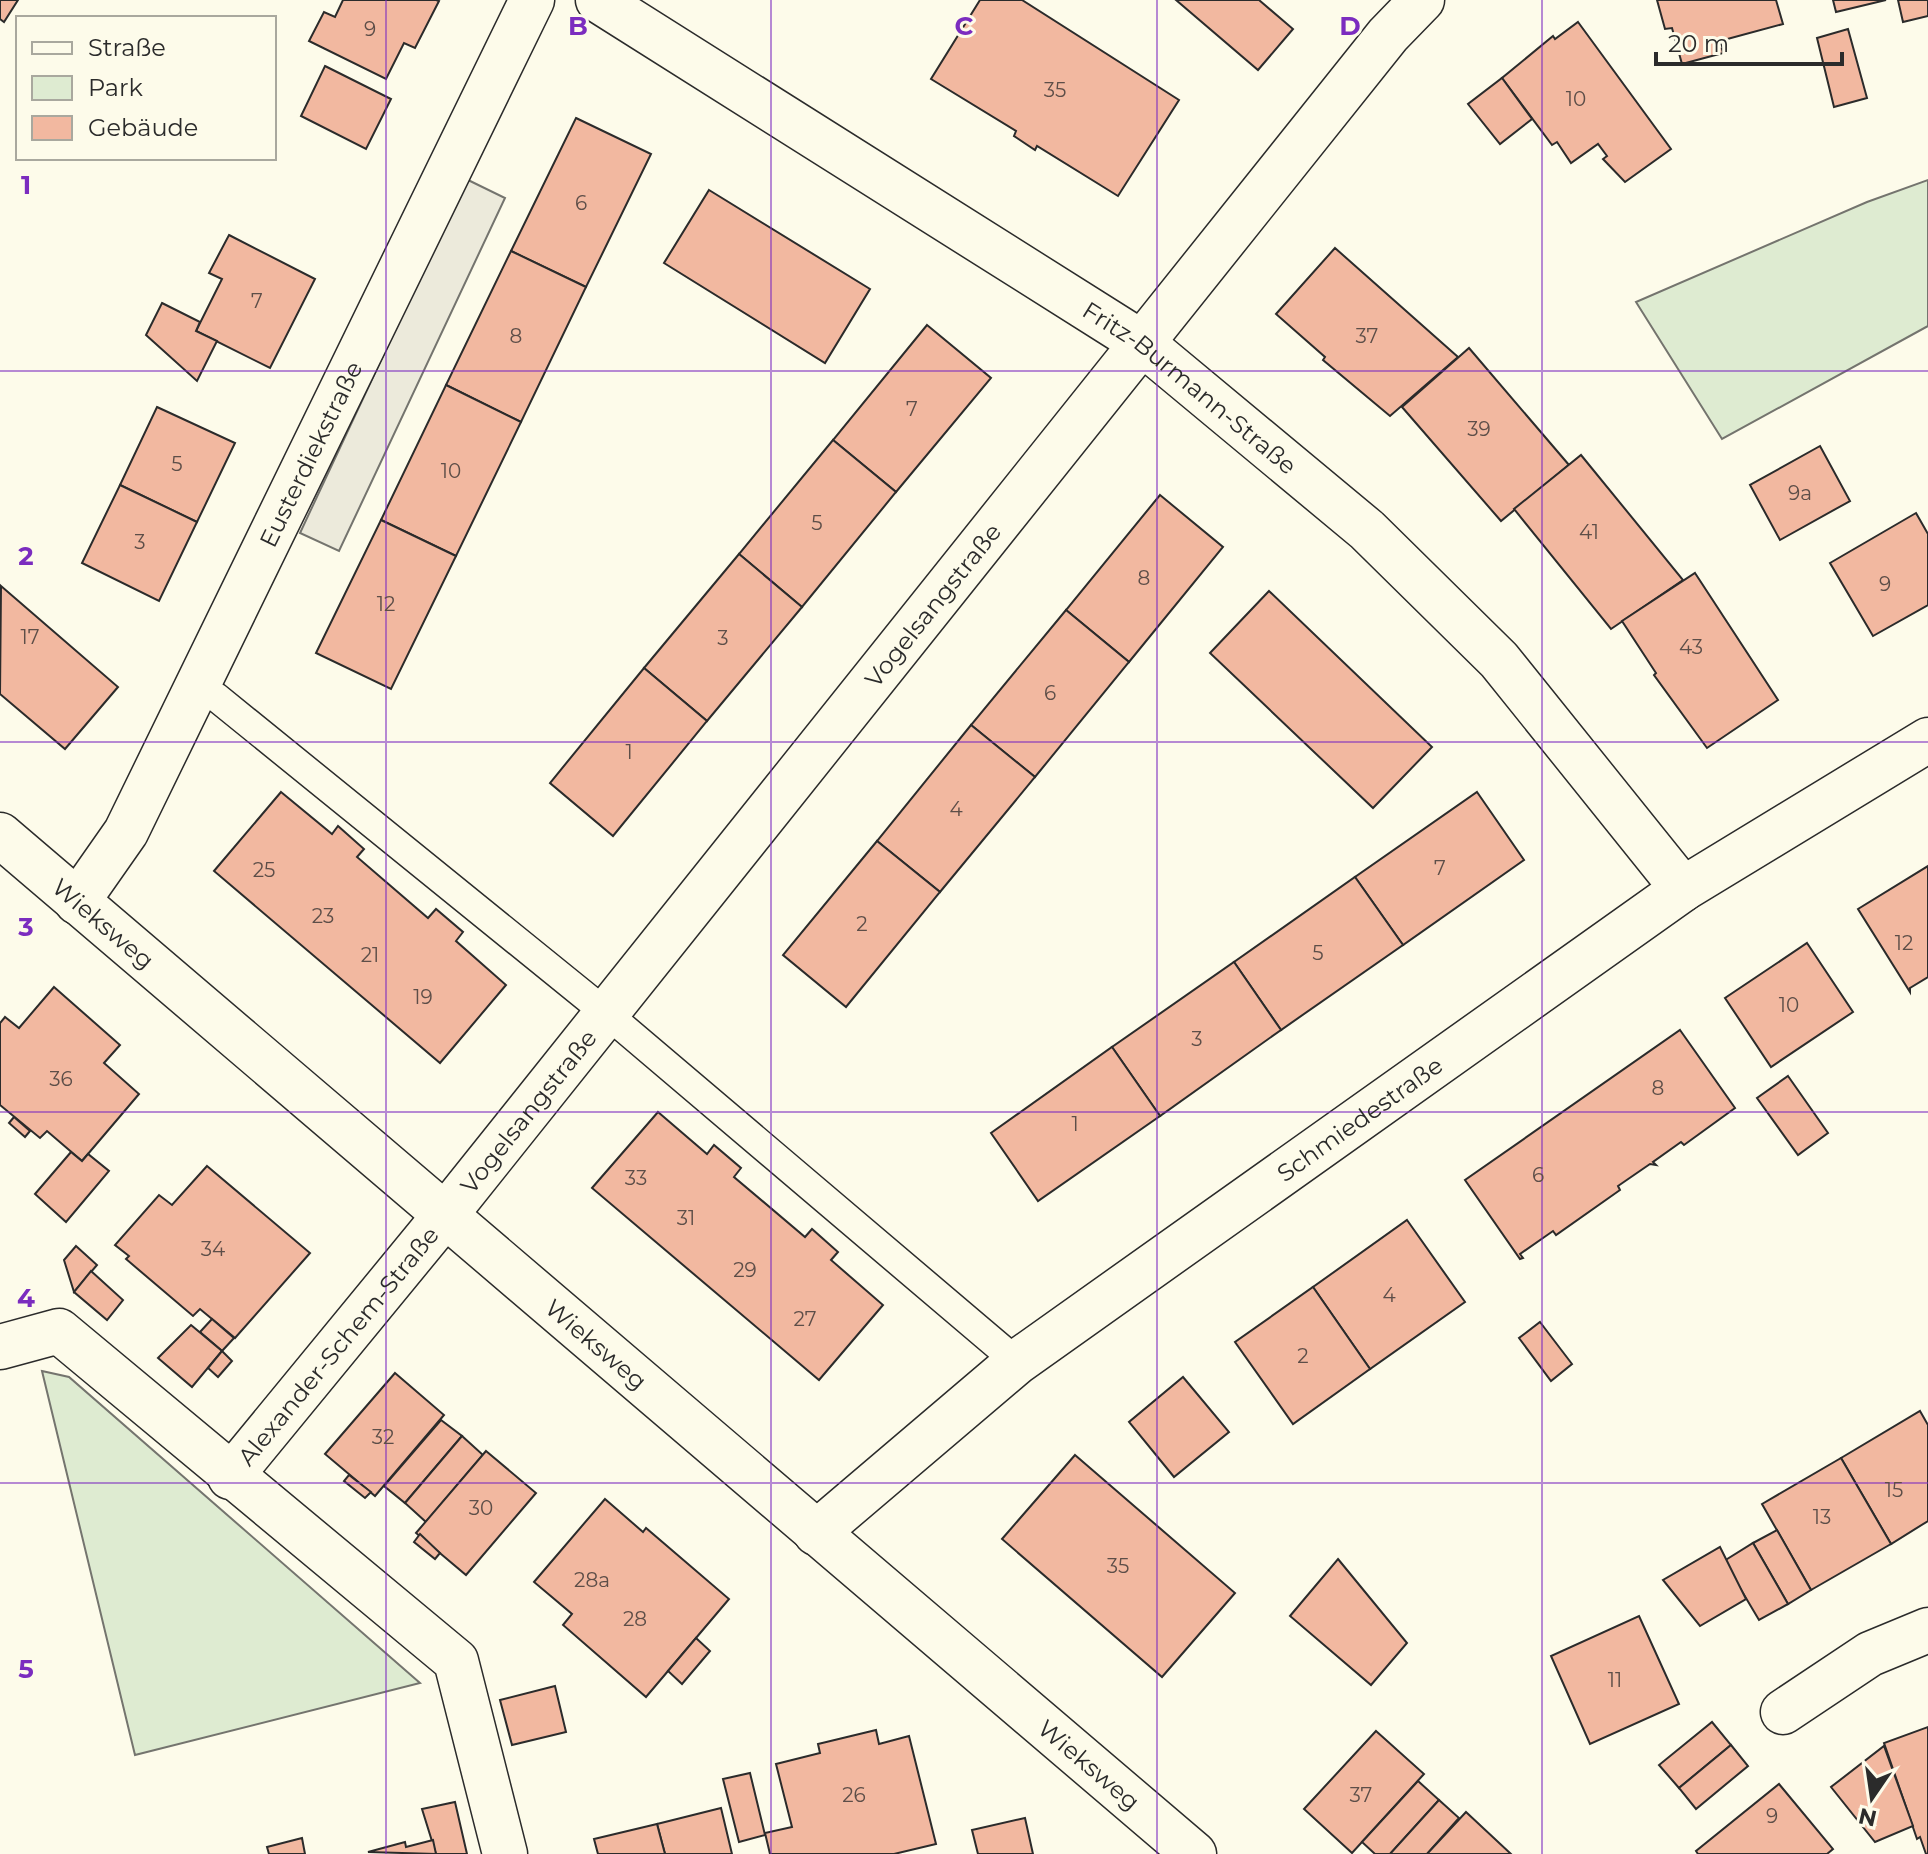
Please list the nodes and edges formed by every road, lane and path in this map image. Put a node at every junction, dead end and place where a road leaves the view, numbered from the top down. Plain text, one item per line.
1 (532, 0) edge
2 (598, 0) edge
3 (1422, 0) edge
4 (1142, 343) junction
5 (198, 688) junction
6 (1928, 740) edge
7 (0, 835) edge
8 (1683, 889) junction
9 (77, 902) junction
10 (606, 1013) junction
11 (446, 1214) junction
12 (0, 1347) edge
13 (1017, 1362) junction
14 (230, 1477) junction
15 (816, 1533) junction
16 (1928, 1630) edge
17 (1783, 1712) dead end
18 (505, 1854) edge
19 (1194, 1854) edge

1 - 5 street, Eusterdiekstraße
2 - 4 street, Fritz-Burmann-Straße
3 - 4 street, Vogelsangstraße
4 - 8 street, Fritz-Burmann-Straße
4 - 10 street, Vogelsangstraße
5 - 9 street, Eusterdiekstraße
5 - 10 lane
6 - 8 street, Schmiedestraße
7 - 9 street, Wieksweg
8 - 13 street, Schmiedestraße
9 - 11 street, Wieksweg
10 - 11 street, Vogelsangstraße
10 - 13 lane
11 - 14 street, Alexander-Schem-Straße
11 - 15 street, Wieksweg
12 - 14 street, Alexander-Schem-Straße
13 - 15 street, Schmiedestraße
14 - 18 street, Alexander-Schem-Straße
15 - 19 street, Wieksweg
16 - 17 street

